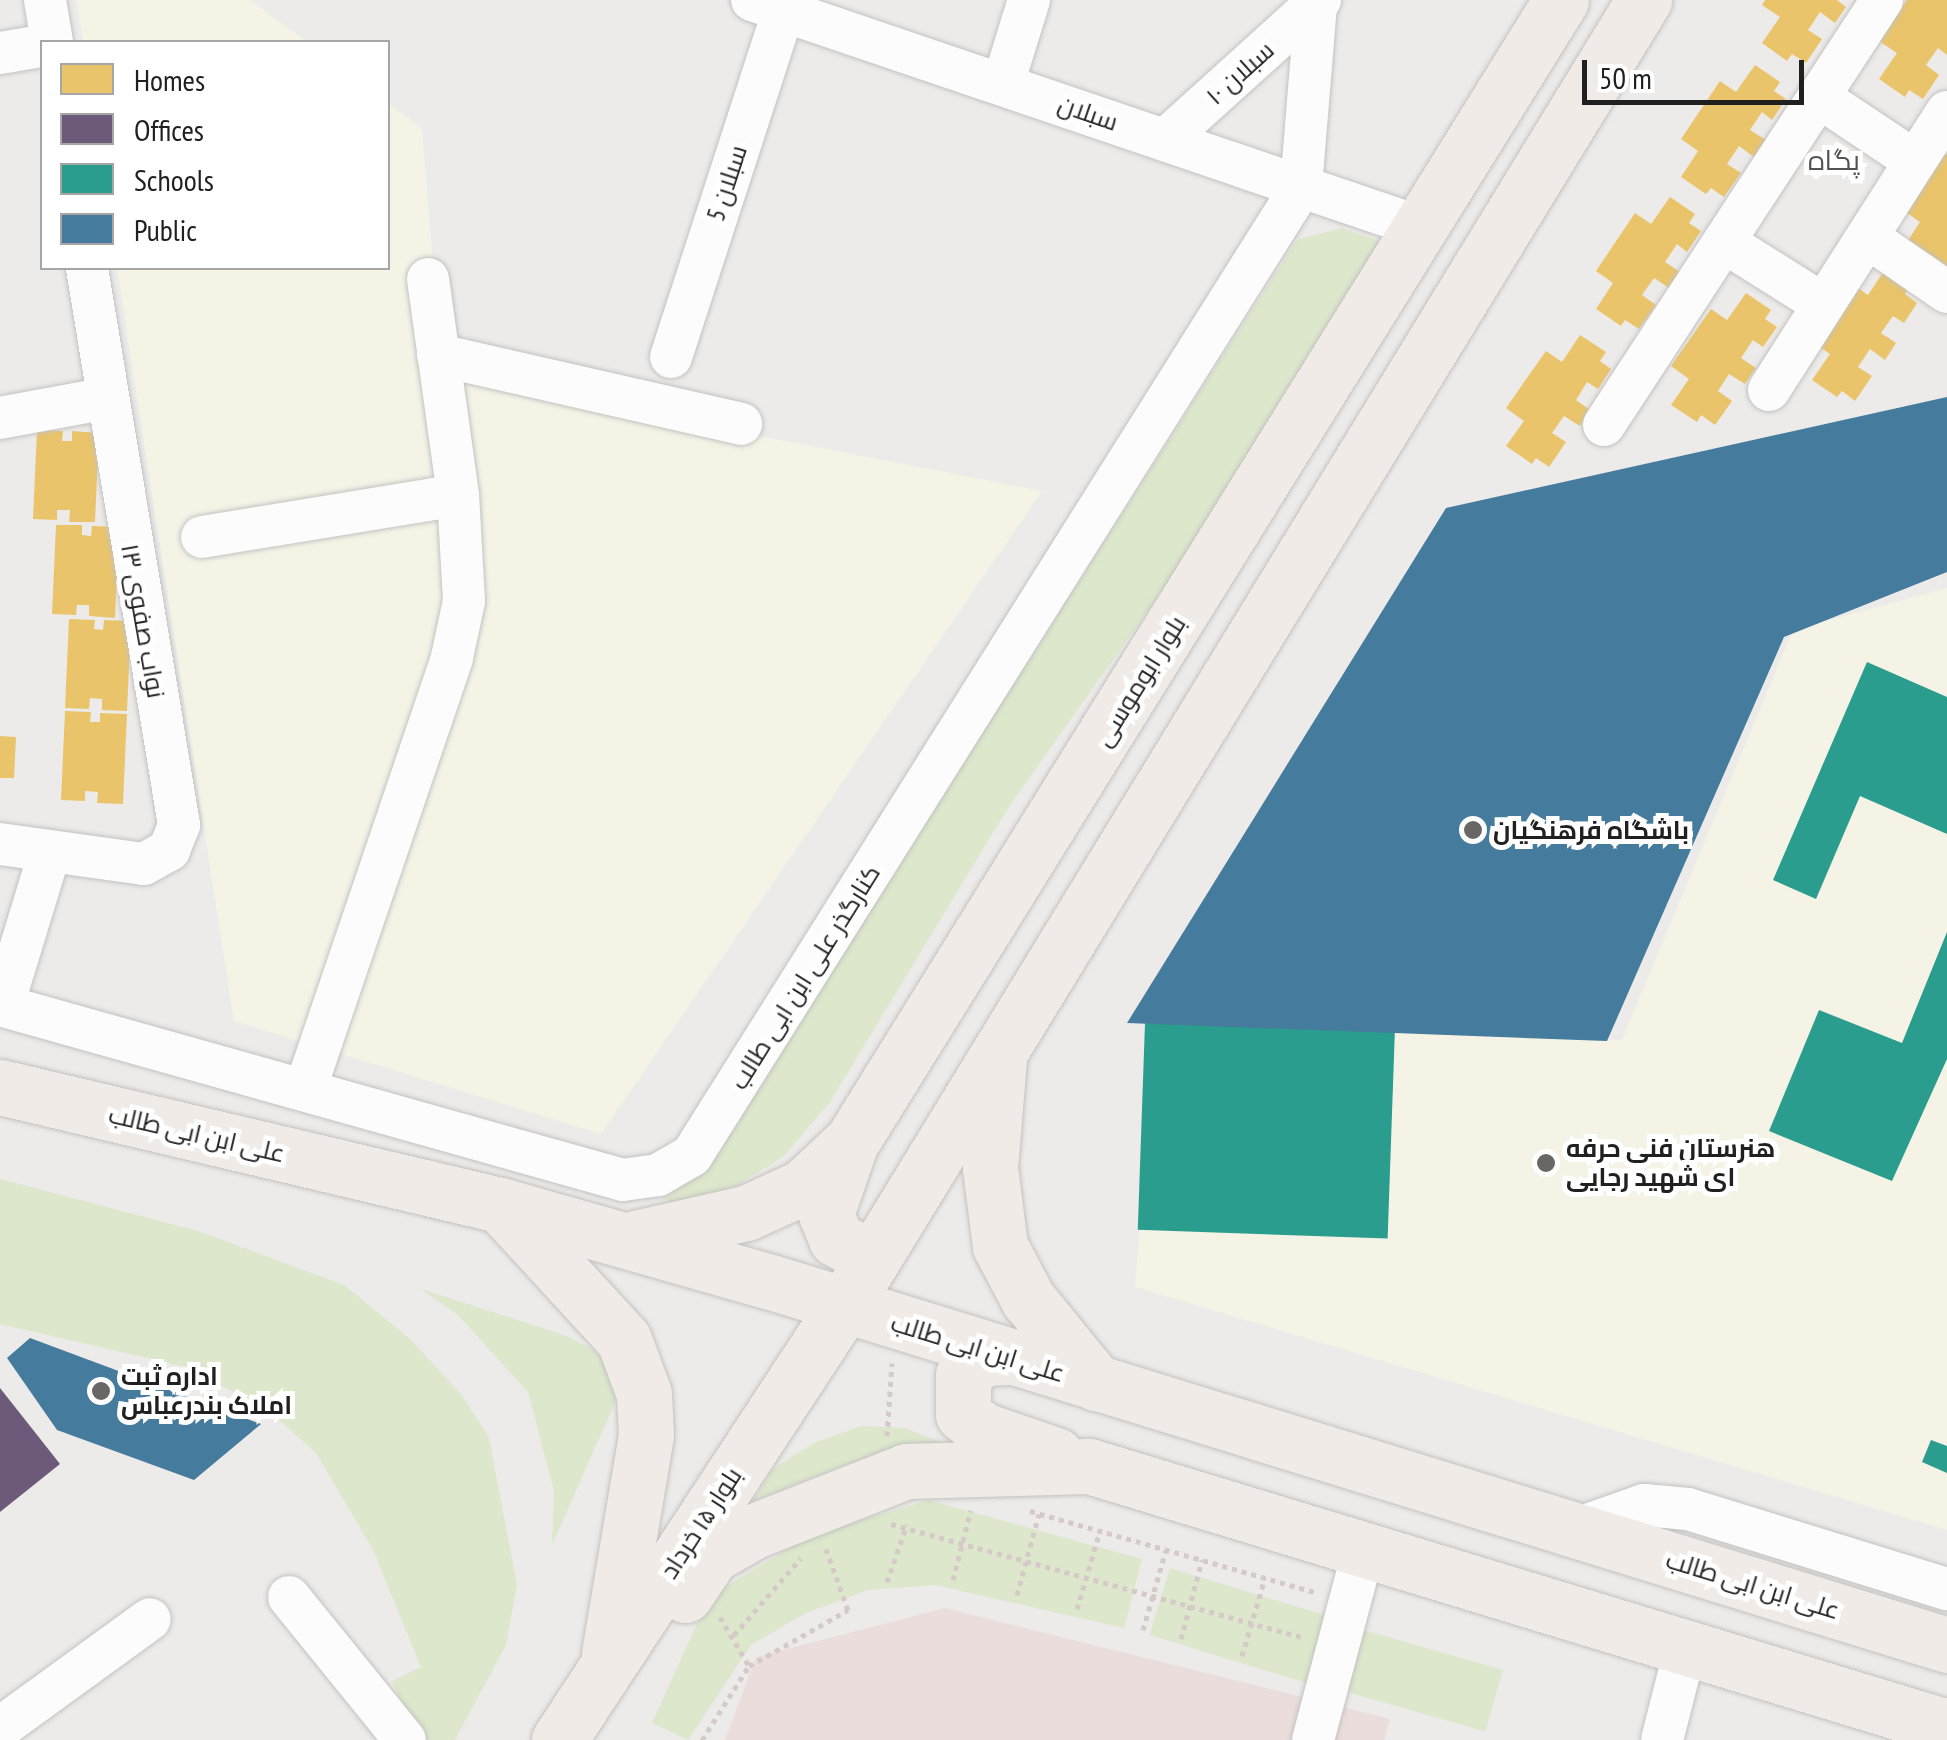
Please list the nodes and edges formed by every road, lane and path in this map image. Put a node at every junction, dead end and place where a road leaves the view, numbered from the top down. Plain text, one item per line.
1 (46, 0) edge
2 (1028, 0) edge
3 (1561, 0) edge
4 (1644, 0) edge
5 (1882, 0) edge
6 (774, 3) edge
7 (1318, 3) edge
8 (52, 40) edge
9 (40, 46) edge
10 (0, 54) edge
11 (1003, 84) junction
12 (1819, 97) junction
13 (1947, 112) edge
14 (1165, 140) junction
15 (1916, 161) junction
16 (1301, 187) junction
17 (1422, 228) junction
18 (1867, 237) junction
19 (1724, 242) junction
20 (87, 270) edge
21 (428, 279) dead end
22 (1947, 292) edge
23 (1824, 304) junction
24 (438, 355) junction
25 (671, 357) dead end
26 (1768, 390) dead end
27 (108, 398) junction
28 (0, 418) edge
29 (741, 424) dead end
30 (1604, 425) dead end
31 (458, 494) junction
32 (202, 537) dead end
33 (0, 844) edge
34 (49, 855) junction
35 (1, 1005) edge
36 (1000, 1048) junction
37 (0, 1086) edge
38 (306, 1090) junction
39 (852, 1140) junction
40 (500, 1205) junction
41 (621, 1240) junction
42 (879, 1248) junction
43 (869, 1314) junction
44 (1009, 1358) junction
45 (1097, 1384) junction
46 (1089, 1466) junction
47 (974, 1498) dead end
48 (895, 1501) junction
49 (1020, 1508) dead end
50 (1038, 1514) junction
51 (1573, 1530) junction
52 (1100, 1531) junction
53 (963, 1540) junction
54 (1166, 1550) junction
55 (1026, 1558) junction
56 (1202, 1560) junction
57 (1086, 1576) junction
58 (1356, 1577) junction
59 (1265, 1578) junction
60 (953, 1580) dead end
61 (887, 1582) dead end
62 (694, 1583) junction
63 (1947, 1589) edge
64 (1152, 1594) junction
65 (1018, 1595) dead end
66 (289, 1597) dead end
67 (1190, 1606) junction
68 (1077, 1609) dead end
69 (150, 1619) dead end
70 (1252, 1623) junction
71 (1143, 1630) dead end
72 (734, 1635) junction
73 (1181, 1639) dead end
74 (1947, 1645) edge
75 (1337, 1648) junction
76 (1686, 1650) junction
77 (1242, 1656) dead end
78 (608, 1666) junction
79 (749, 1666) junction
80 (0, 1728) edge
81 (1928, 1729) edge
82 (405, 1740) edge
83 (558, 1740) edge
84 (702, 1740) edge
85 (1312, 1740) edge
86 (1662, 1740) edge

1 - 8 street
2 - 11 street
3 - 17 main road, بلوار ابوموسی
4 - 36 main road
5 - 12 street
6 - 11 street, سبلان
6 - 25 street, سبلان 5
7 - 14 street, سبلان ۱۰
7 - 16 street, سبلان ۱۰
9 - 10 street
11 - 14 street, سبلان
12 - 15 street
12 - 19 street
13 - 15 street
14 - 16 street, سبلان
15 - 18 street
16 - 17 street, سبلان
16 - 38 street, کنارگذر علی ابن ابی طالب
17 - 39 main road, بلوار ابوموسی
18 - 22 street
18 - 23 street
19 - 23 street
19 - 30 street
20 - 27 street, نواب صفوی ۱۳
21 - 24 street
23 - 26 street
24 - 29 street
24 - 31 street
27 - 28 street
27 - 34 street, نواب صفوی ۱۳
31 - 32 street
31 - 38 street
33 - 34 street, نواب صفوی ۱۳
34 - 35 street
35 - 38 street, کنارگذر علی ابن ابی طالب
36 - 42 main road
36 - 45 main road
37 - 40 main road, علی ابن ابی طالب
39 - 41 main road, بلوار ابوموسی
39 - 42 main road
40 - 41 main road, علی ابن ابی طالب
40 - 78 main road
41 - 43 main road, علی ابن ابی طالب
42 - 43 main road
43 - 44 main road, علی ابن ابی طالب
43 - 48 path
43 - 78 main road, بلوار ۱۵ خرداد
44 - 45 main road, علی ابن ابی طالب
44 - 46 main road
45 - 51 main road, علی ابن ابی طالب
46 - 48 main road
46 - 58 main road
47 - 53 path
48 - 48 path
48 - 53 path
48 - 61 path
48 - 62 main road
49 - 50 path
50 - 52 path
50 - 55 path
51 - 63 street
51 - 74 main road, علی ابن ابی طالب
52 - 54 path
52 - 57 path
53 - 55 path
53 - 60 path
54 - 56 path
54 - 64 path
55 - 57 path
55 - 65 path
56 - 59 path
56 - 67 path
57 - 64 path
57 - 68 path
58 - 59 path
58 - 75 street
58 - 76 main road
59 - 70 path
62 - 72 path
62 - 78 main road
64 - 67 path
64 - 71 path
66 - 82 street
67 - 70 path
67 - 73 path
69 - 80 street
70 - 75 path
70 - 77 path
72 - 79 path
72 - 79 path
75 - 85 street
76 - 81 main road
76 - 86 street
78 - 83 main road, بلوار ۱۵ خرداد
79 - 84 path

